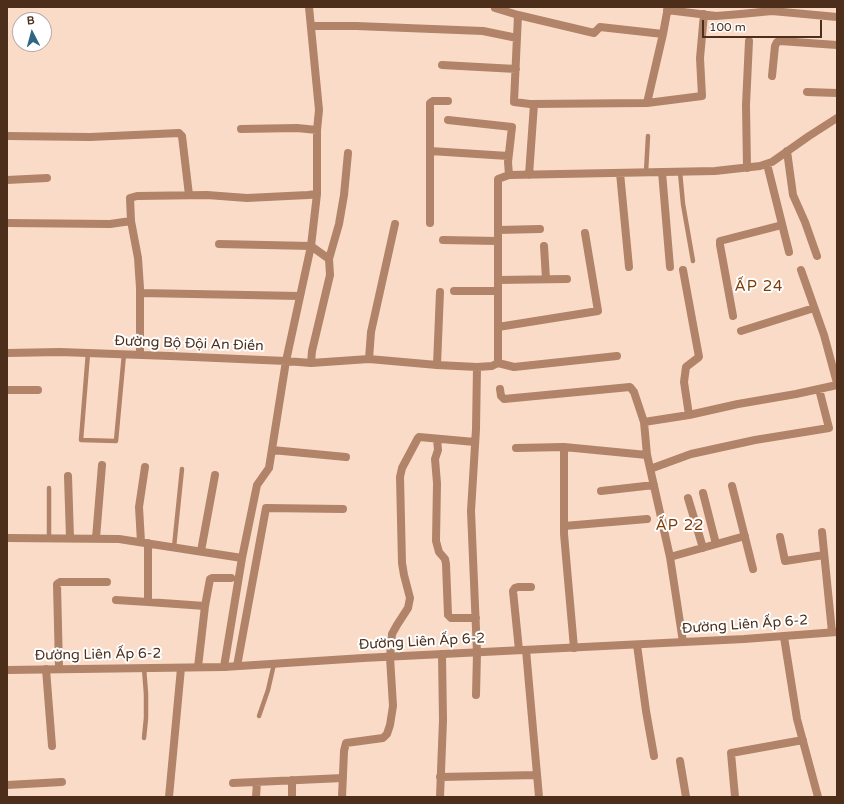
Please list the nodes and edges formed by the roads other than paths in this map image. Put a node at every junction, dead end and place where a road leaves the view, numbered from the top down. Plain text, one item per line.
1 (309, 7) edge
2 (495, 8) edge
3 (667, 9) edge
4 (743, 10) edge
5 (704, 14) junction
6 (518, 15) junction
7 (837, 17) edge
8 (312, 26) junction
9 (663, 34) junction
10 (517, 38) junction
11 (749, 41) dead end
12 (837, 45) edge
13 (442, 65) dead end
14 (516, 69) junction
15 (772, 76) dead end
16 (807, 92) dead end
17 (837, 93) edge
18 (448, 101) dead end
19 (647, 103) junction
20 (534, 104) junction
21 (837, 118) edge
22 (448, 120) dead end
23 (241, 129) dead end
24 (317, 130) junction
25 (7, 136) edge
26 (648, 136) dead end
27 (430, 151) junction
28 (787, 151) junction
29 (348, 152) dead end
30 (508, 156) junction
31 (767, 164) junction
32 (747, 168) junction
33 (646, 172) junction
34 (662, 172) junction
35 (680, 172) junction
36 (620, 173) junction
37 (509, 175) junction
38 (529, 175) junction
39 (47, 178) dead end
40 (7, 180) edge
41 (317, 194) junction
42 (189, 195) junction
43 (131, 221) junction
44 (7, 222) edge
45 (430, 223) dead end
46 (394, 224) dead end
47 (782, 225) junction
48 (540, 229) dead end
49 (498, 230) junction
50 (585, 233) dead end
51 (444, 240) dead end
52 (498, 241) junction
53 (219, 244) dead end
54 (311, 246) junction
55 (544, 246) dead end
56 (789, 252) dead end
57 (817, 256) dead end
58 (329, 259) junction
59 (693, 261) dead end
60 (630, 267) dead end
61 (670, 267) dead end
62 (683, 270) dead end
63 (801, 270) dead end
64 (546, 279) junction
65 (567, 279) dead end
66 (498, 280) junction
67 (454, 291) dead end
68 (498, 291) junction
69 (440, 292) dead end
70 (140, 293) junction
71 (300, 296) junction
72 (814, 308) junction
73 (733, 316) dead end
74 (498, 327) junction
75 (741, 331) dead end
76 (7, 353) edge
77 (88, 353) junction
78 (124, 354) junction
79 (140, 355) junction
80 (617, 356) dead end
81 (369, 359) junction
82 (286, 360) junction
83 (311, 363) junction
84 (498, 363) junction
85 (437, 365) junction
86 (477, 367) junction
87 (837, 384) edge
88 (500, 388) dead end
89 (819, 389) junction
90 (7, 390) edge
91 (38, 390) dead end
92 (689, 415) junction
93 (644, 422) junction
94 (437, 438) junction
95 (475, 442) junction
96 (564, 447) junction
97 (516, 448) dead end
98 (272, 450) junction
99 (647, 454) junction
100 (346, 457) dead end
101 (102, 465) dead end
102 (145, 468) dead end
103 (182, 469) dead end
104 (650, 469) junction
105 (215, 475) dead end
106 (68, 476) dead end
107 (654, 485) junction
108 (732, 486) dead end
109 (49, 488) dead end
110 (601, 491) dead end
111 (703, 493) dead end
112 (688, 498) dead end
113 (343, 509) dead end
114 (647, 519) dead end
115 (564, 526) junction
116 (822, 532) dead end
117 (745, 536) junction
118 (780, 537) dead end
119 (7, 538) edge
120 (49, 538) junction
121 (70, 538) junction
122 (96, 538) junction
123 (145, 543) junction
124 (716, 544) junction
125 (174, 547) junction
126 (703, 548) junction
127 (201, 551) junction
128 (824, 555) junction
129 (670, 557) junction
130 (242, 558) junction
131 (753, 569) dead end
132 (231, 578) dead end
133 (107, 582) dead end
134 (532, 587) dead end
135 (116, 600) dead end
136 (148, 602) junction
137 (205, 606) junction
138 (476, 618) junction
139 (834, 632) edge
140 (784, 637) junction
141 (683, 642) junction
142 (637, 645) junction
143 (574, 648) junction
144 (522, 650) junction
145 (477, 652) junction
146 (442, 654) junction
147 (390, 657) junction
148 (274, 664) junction
149 (237, 666) junction
150 (198, 667) junction
151 (224, 667) junction
152 (46, 668) junction
153 (59, 668) junction
154 (144, 668) junction
155 (181, 668) junction
156 (7, 670) edge
157 (476, 695) dead end
158 (259, 716) dead end
159 (144, 738) dead end
160 (803, 740) junction
161 (52, 746) dead end
162 (654, 756) dead end
163 (680, 761) dead end
164 (537, 775) junction
165 (440, 777) junction
166 (343, 778) junction
167 (292, 780) junction
168 (62, 782) dead end
169 (257, 782) junction
170 (233, 784) dead end
171 (7, 785) edge
172 (169, 797) edge
173 (256, 797) edge
174 (292, 797) edge
175 (342, 797) edge
176 (440, 797) edge
177 (539, 797) edge
178 (686, 797) edge
179 (735, 797) edge
180 (818, 797) edge

1 - 8 street
2 - 6 street
3 - 5 street
3 - 9 street
4 - 5 street
4 - 7 street
5 - 19 street
6 - 9 street
6 - 10 street
8 - 10 street
8 - 24 street
9 - 19 street
10 - 14 street
11 - 32 street
12 - 15 street
13 - 14 street
14 - 20 street
16 - 17 street
18 - 27 street
19 - 20 street
20 - 38 street
21 - 28 street
22 - 30 street
23 - 24 street
24 - 41 street
25 - 42 street
26 - 33 lane
27 - 30 street
27 - 45 street
28 - 31 street
28 - 57 street
29 - 58 street
30 - 37 street
31 - 32 street
31 - 47 street
32 - 35 street
33 - 34 street
33 - 36 street
34 - 35 street
34 - 61 street
35 - 59 lane
36 - 38 street
36 - 60 street
37 - 38 street
37 - 49 street
39 - 40 street
41 - 42 street
41 - 54 street
42 - 43 street
43 - 44 street
43 - 70 street
46 - 81 street
47 - 56 street
47 - 73 street
48 - 49 street
49 - 52 street
50 - 74 street
51 - 52 street
52 - 66 street
53 - 54 street
54 - 58 street
54 - 71 street
55 - 64 street
58 - 83 street
62 - 92 street
63 - 72 street
64 - 65 street
64 - 66 street
66 - 68 street
67 - 68 street
68 - 74 street
69 - 85 street
70 - 71 street
70 - 79 street
71 - 82 street
72 - 75 street
72 - 87 street
74 - 84 street
76 - 77 street, Đường Bộ Đội An Điền
77 - 78 street, Đường Bộ Đội An Điền
77 - 78 lane
78 - 79 street, Đường Bộ Đội An Điền
79 - 82 street, Đường Bộ Đội An Điền
80 - 84 street
81 - 83 street, Đường Bộ Đội An Điền
81 - 85 street, Đường Bộ Đội An Điền
82 - 83 street, Đường Bộ Đội An Điền
82 - 98 street
84 - 86 street, Đường Bộ Đội An Điền
85 - 86 street, Đường Bộ Đội An Điền
86 - 95 street
87 - 89 street
88 - 93 street
89 - 92 street
89 - 104 street
90 - 91 street
92 - 93 street
93 - 99 street
94 - 95 street
94 - 138 street
94 - 147 street
95 - 138 street
96 - 97 street
96 - 99 street
96 - 115 street
98 - 100 street
98 - 130 street
99 - 104 street
101 - 122 street
102 - 123 street
103 - 125 lane
104 - 107 street
105 - 127 street
106 - 121 street
107 - 110 street
107 - 129 street
108 - 117 street
109 - 120 lane
111 - 124 street
112 - 126 street
113 - 149 street
114 - 115 street
115 - 143 street
116 - 128 street
117 - 124 street
117 - 131 street
118 - 128 street
119 - 120 street
120 - 121 street
121 - 122 street
122 - 123 street
123 - 125 street
123 - 136 street
124 - 126 street
125 - 127 street
126 - 129 street
127 - 130 street
128 - 139 street
129 - 141 street
130 - 151 street
132 - 137 street
133 - 153 street
134 - 144 street
135 - 136 street
136 - 137 street
137 - 150 street
138 - 145 street
139 - 140 street, Đường Liên Ấp 6-2
140 - 141 street, Đường Liên Ấp 6-2
140 - 160 street
141 - 142 street, Đường Liên Ấp 6-2
142 - 143 street, Đường Liên Ấp 6-2
142 - 162 street
143 - 144 street, Đường Liên Ấp 6-2
144 - 145 street, Đường Liên Ấp 6-2
144 - 164 street
145 - 146 street, Đường Liên Ấp 6-2
145 - 157 street
146 - 147 street, Đường Liên Ấp 6-2
146 - 165 street
147 - 148 street, Đường Liên Ấp 6-2
147 - 166 street
148 - 149 street, Đường Liên Ấp 6-2
148 - 158 lane
149 - 151 street, Đường Liên Ấp 6-2
150 - 151 street, Đường Liên Ấp 6-2
150 - 155 street, Đường Liên Ấp 6-2
152 - 153 street, Đường Liên Ấp 6-2
152 - 156 street, Đường Liên Ấp 6-2
152 - 161 street
153 - 154 street, Đường Liên Ấp 6-2
154 - 155 street, Đường Liên Ấp 6-2
154 - 159 lane
155 - 172 street
160 - 179 street
160 - 180 street
163 - 178 street
164 - 165 street
164 - 177 street
165 - 176 street
166 - 167 street
166 - 175 street
167 - 169 street
167 - 174 street
168 - 171 street
169 - 170 street
169 - 173 street

